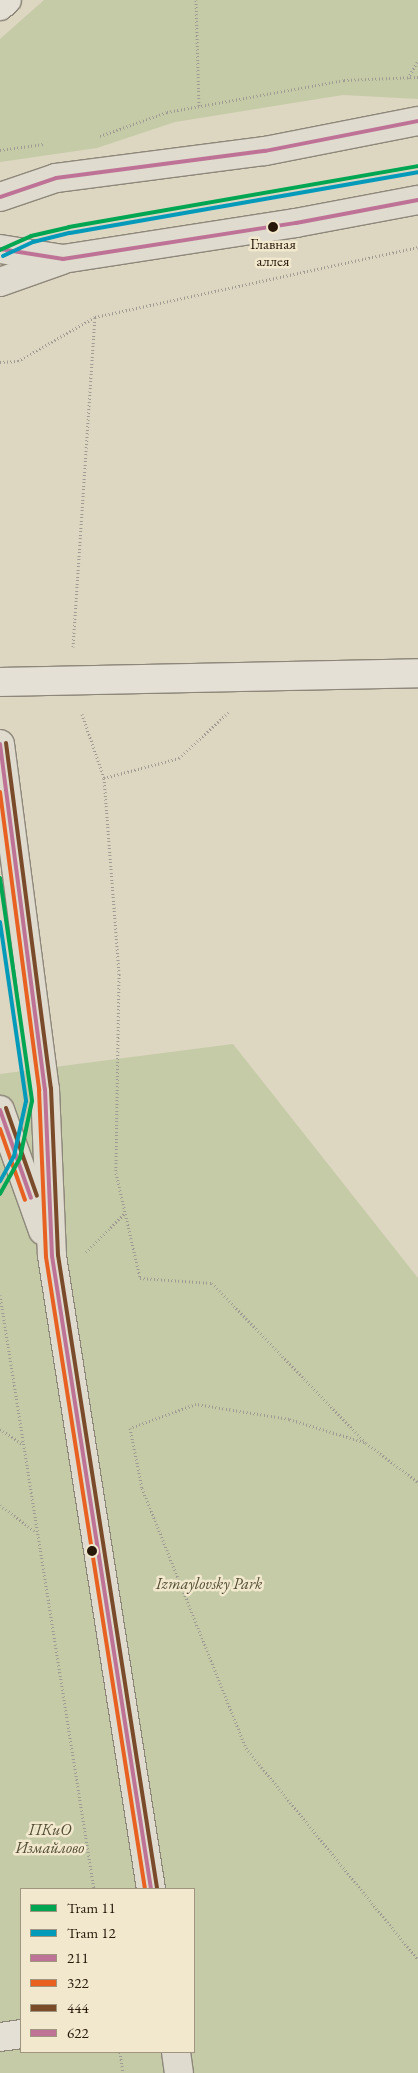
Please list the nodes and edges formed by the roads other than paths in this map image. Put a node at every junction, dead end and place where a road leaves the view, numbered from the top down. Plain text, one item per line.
1 (7, 0) edge
2 (0, 6) edge
3 (418, 121) edge
4 (0, 197) edge
5 (418, 200) edge
6 (0, 249) edge
7 (63, 259) junction
8 (0, 282) edge
9 (418, 674) edge
10 (0, 682) edge
11 (0, 744) edge
12 (0, 1110) edge
13 (52, 1256) junction
14 (151, 1888) edge
15 (20, 2034) edge
16 (0, 2038) edge
17 (176, 2053) edge
18 (179, 2073) edge

1 - 2 street
3 - 4 main road
5 - 7 main road
6 - 7 main road
7 - 8 main road
9 - 10 street
11 - 13 main road
12 - 13 main road
13 - 14 main road
15 - 16 street
17 - 18 main road

